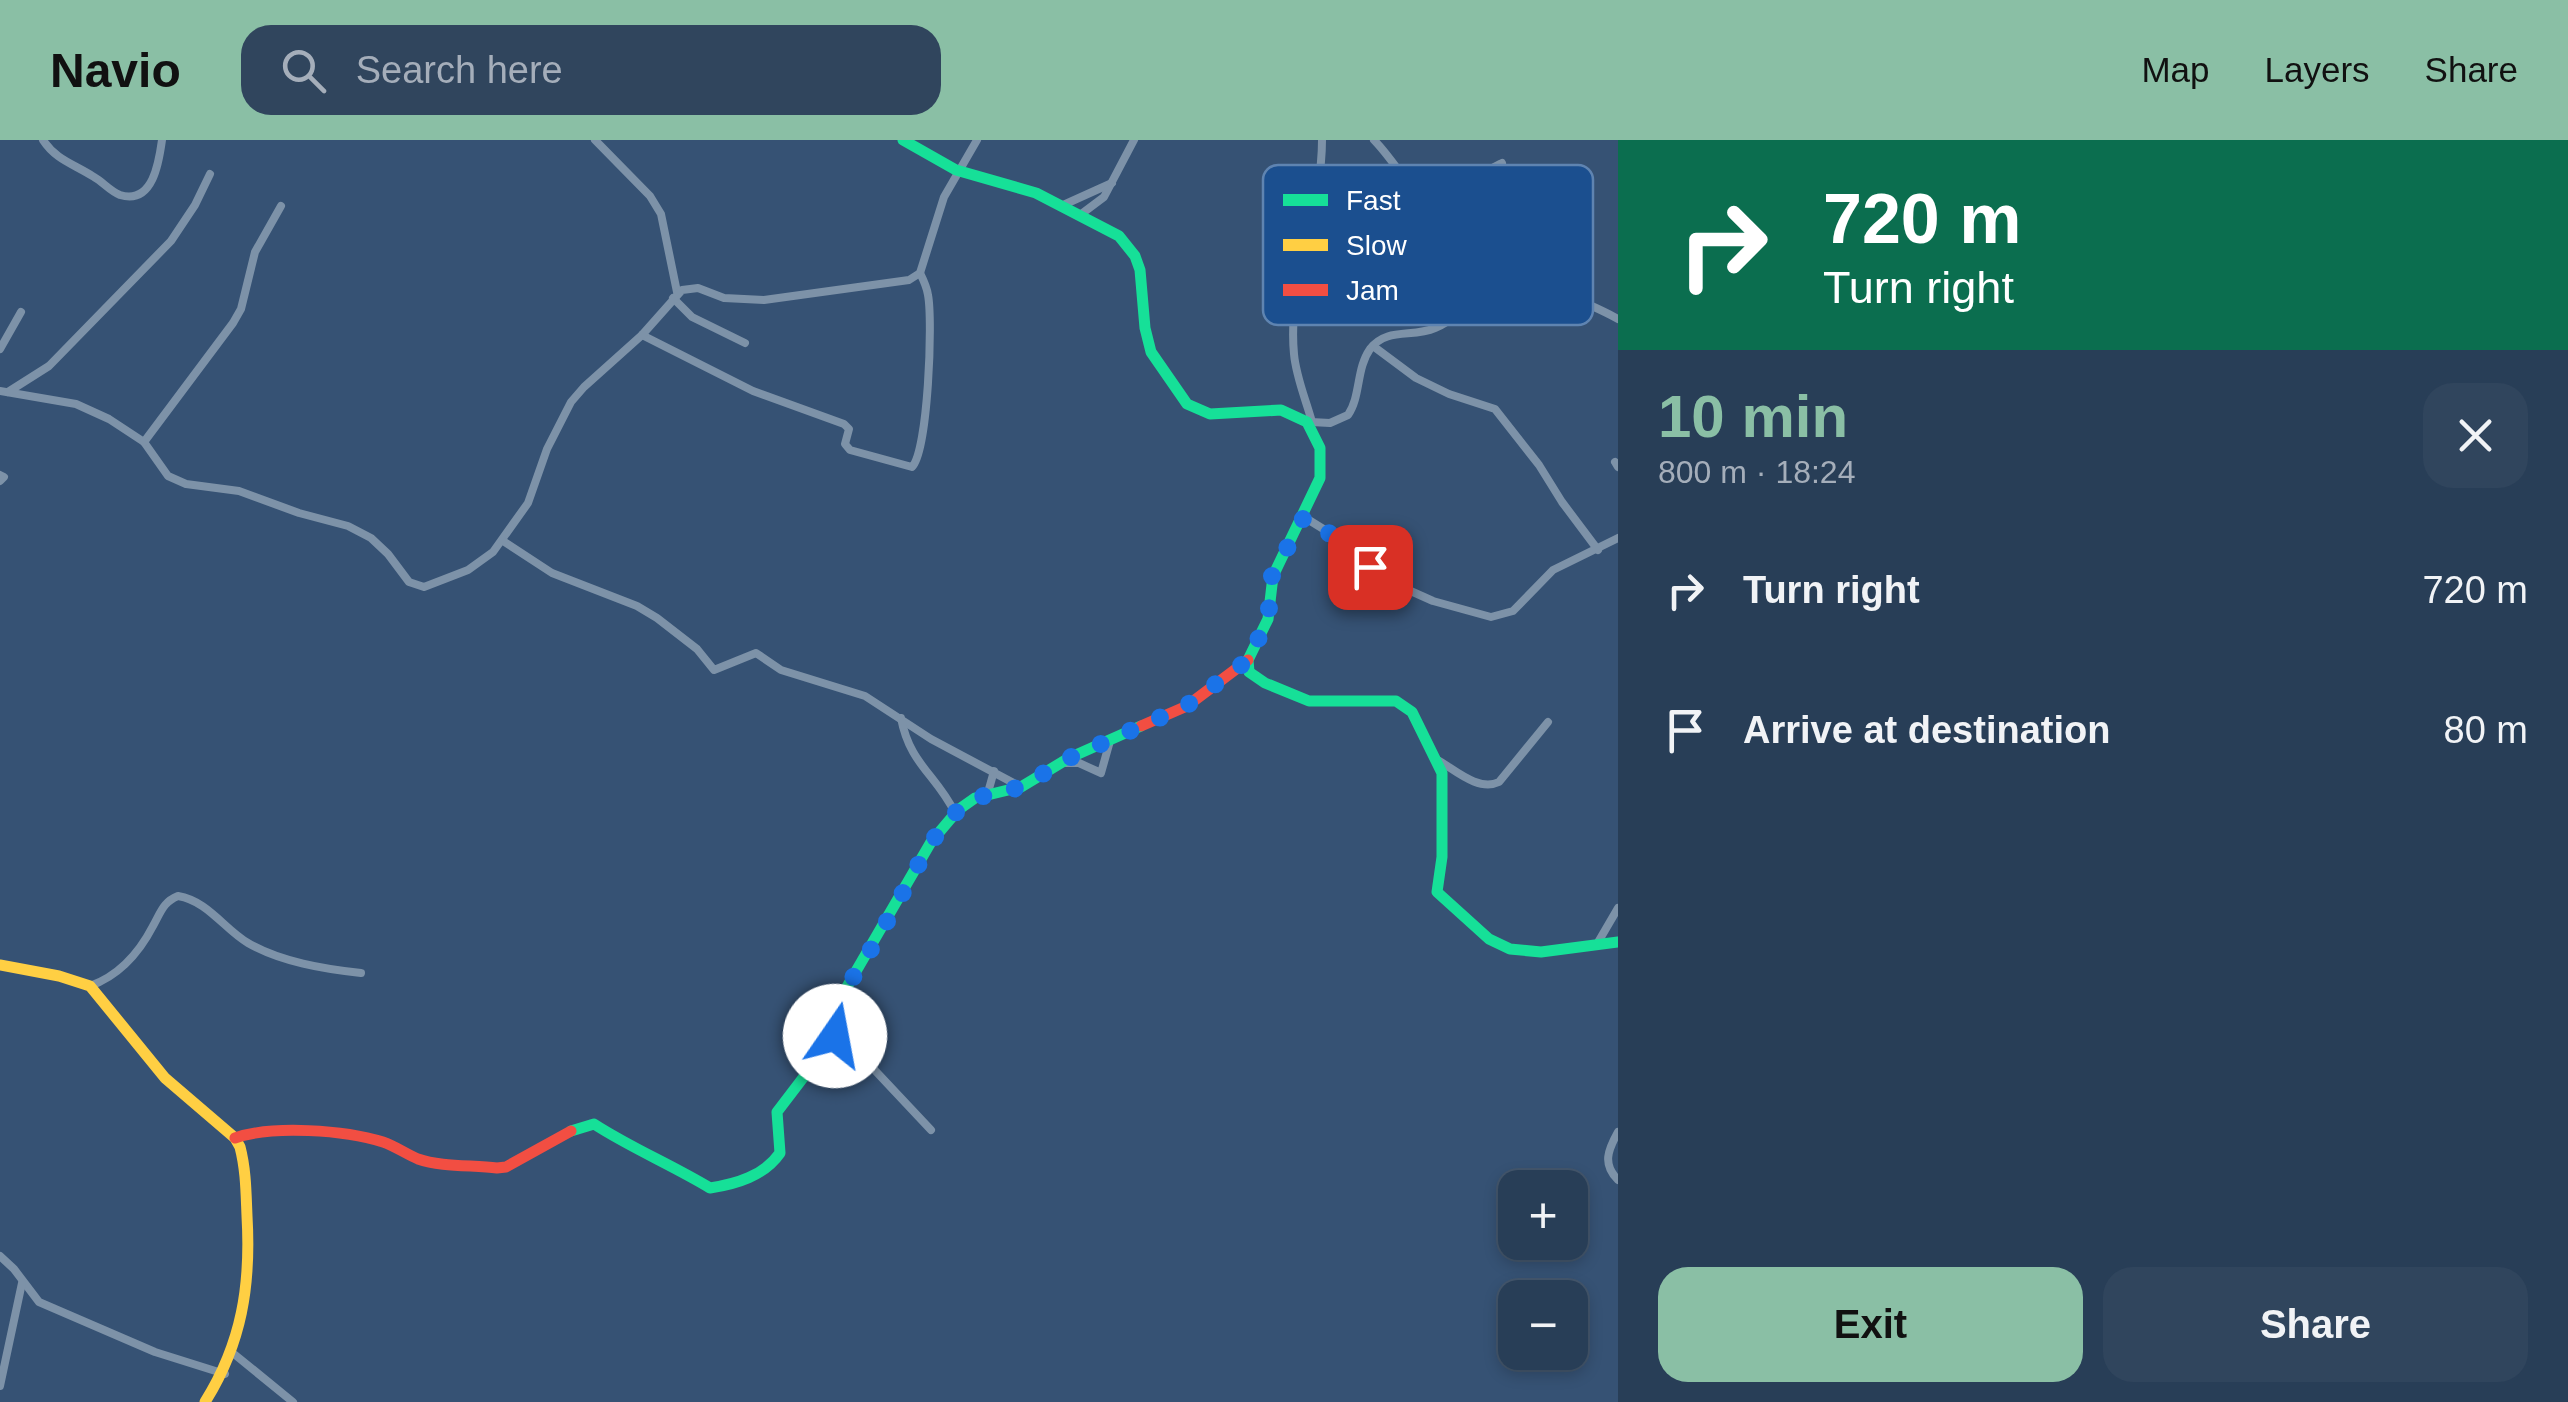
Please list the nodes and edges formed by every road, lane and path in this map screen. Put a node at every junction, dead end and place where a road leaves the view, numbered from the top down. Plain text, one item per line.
1 (43, 140) edge
2 (162, 140) edge
3 (595, 140) edge
4 (902, 140) edge
5 (977, 140) edge
6 (1134, 140) edge
7 (1322, 140) edge
8 (1374, 140) edge
9 (1502, 163) dead end
10 (1320, 165) edge
11 (1396, 165) edge
12 (1498, 165) edge
13 (956, 170) junction
14 (210, 174) dead end
15 (1114, 181) junction
16 (281, 206) dead end
17 (1061, 206) junction
18 (1080, 215) junction
19 (920, 272) junction
20 (675, 295) junction
21 (1593, 308) edge
22 (21, 312) dead end
23 (1618, 319) edge
24 (1294, 325) edge
25 (1442, 325) edge
26 (642, 335) junction
27 (744, 343) dead end
28 (1373, 346) junction
29 (0, 349) edge
30 (4, 392) edge
31 (1309, 422) junction
32 (144, 442) junction
33 (1304, 517) junction
34 (1618, 538) edge
35 (503, 541) junction
36 (1598, 550) junction
37 (1250, 666) junction
38 (901, 718) junction
39 (1548, 722) dead end
40 (1110, 741) junction
41 (1436, 758) junction
42 (1062, 763) junction
43 (994, 771) junction
44 (1021, 787) junction
45 (986, 796) junction
46 (955, 813) junction
47 (1618, 908) edge
48 (1618, 942) edge
49 (1598, 944) junction
50 (0, 965) edge
51 (361, 974) dead end
52 (90, 986) junction
53 (837, 1030) junction
54 (931, 1130) dead end
55 (1618, 1132) edge
56 (235, 1138) junction
57 (1618, 1180) edge
58 (0, 1256) edge
59 (22, 1280) junction
60 (38, 1301) junction
61 (16, 1312) junction
62 (234, 1354) junction
63 (225, 1374) junction
64 (0, 1386) edge
65 (205, 1402) edge
66 (293, 1402) edge

1 - 2 street
3 - 20 street
4 - 13 street
5 - 13 street
6 - 15 street
7 - 10 street
8 - 11 street
9 - 12 street
13 - 17 street
13 - 19 street
14 - 30 street
15 - 17 street
15 - 18 street
16 - 32 street
17 - 18 street
18 - 31 street
19 - 20 street
19 - 26 street
20 - 26 street
20 - 27 street
21 - 23 street
22 - 29 street
24 - 31 street
25 - 28 street
26 - 35 street
28 - 31 street
28 - 36 street
30 - 32 street
31 - 33 street
32 - 35 street
33 - 36 street
33 - 37 street
34 - 36 street
35 - 38 street
37 - 40 street
37 - 41 street
38 - 43 street
38 - 46 street
39 - 41 street
40 - 42 street
40 - 42 street
41 - 49 street
42 - 44 street
43 - 44 street
43 - 45 street
44 - 45 street
45 - 46 street
46 - 53 street
47 - 49 street
48 - 49 street
50 - 52 street
51 - 52 street
52 - 56 street
53 - 54 street
53 - 56 street
55 - 57 street
56 - 62 street
58 - 59 street
59 - 60 street
59 - 61 street
60 - 61 street
60 - 63 street
61 - 64 street
62 - 63 street
62 - 66 street
63 - 65 street

